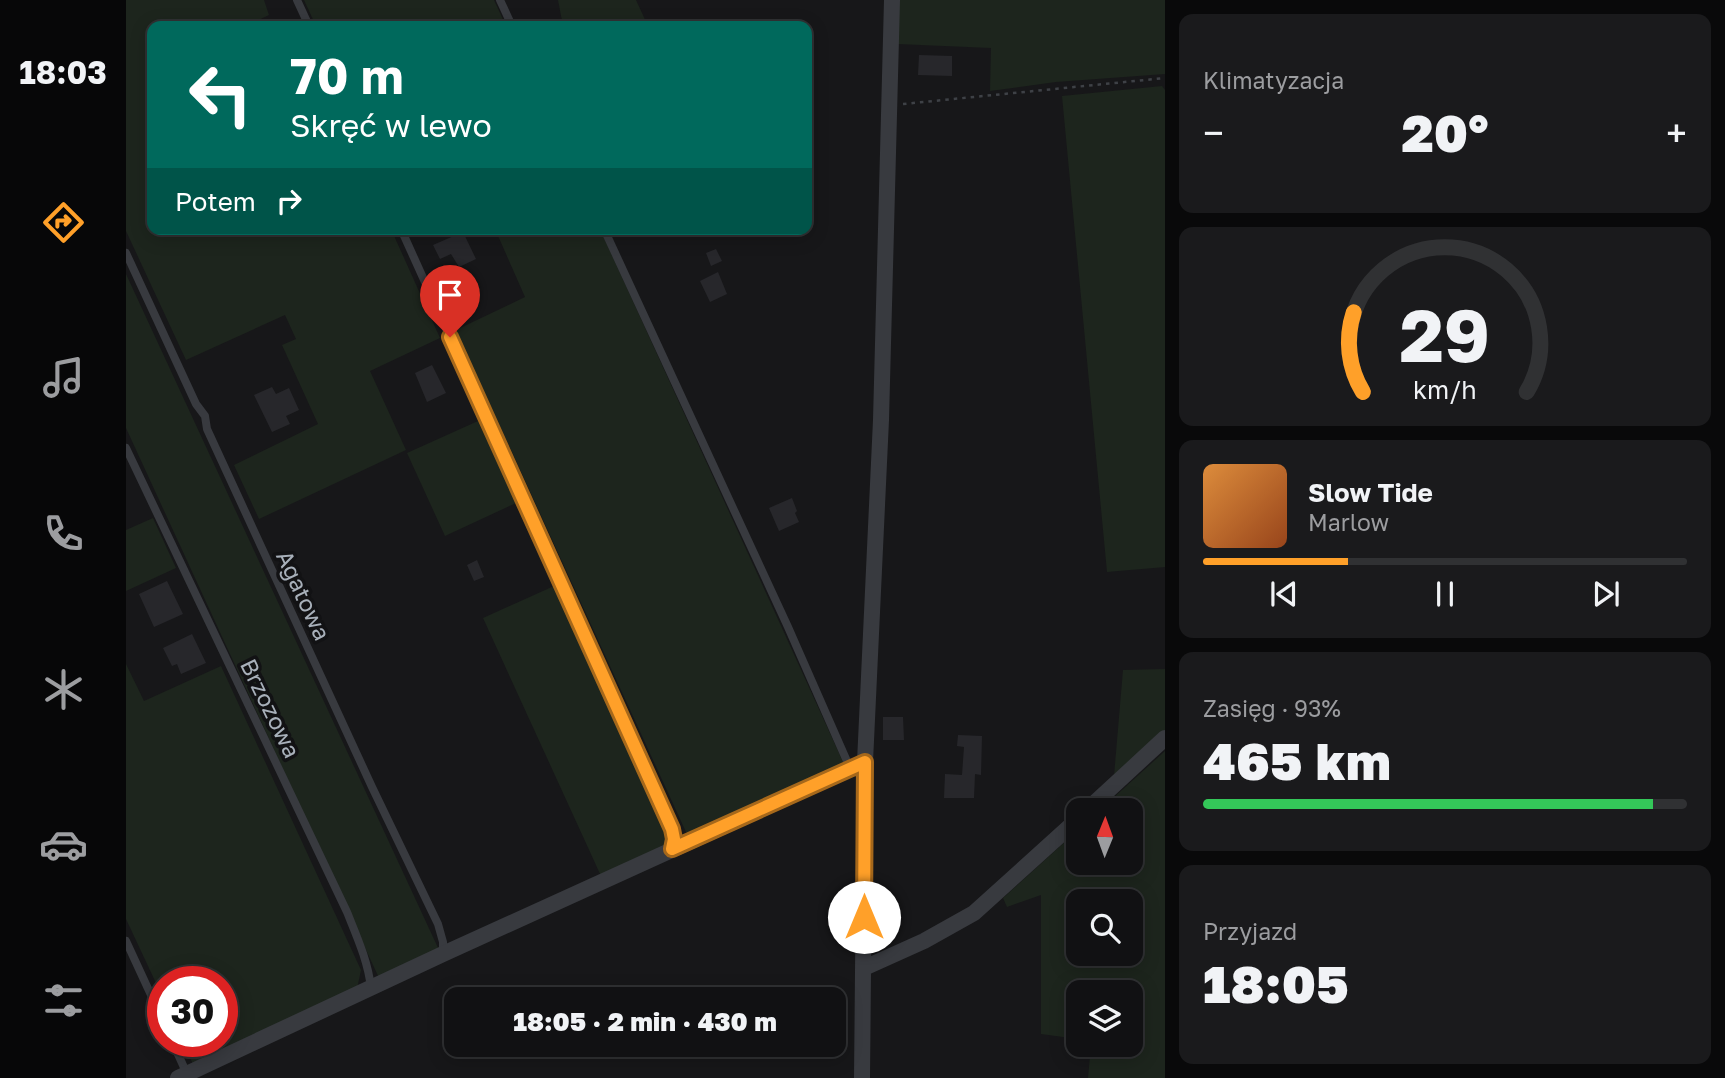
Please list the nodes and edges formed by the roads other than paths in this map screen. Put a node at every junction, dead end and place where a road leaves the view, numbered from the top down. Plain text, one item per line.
1 (297, 0) edge
2 (500, 0) edge
3 (892, 0) edge
4 (307, 21) edge
5 (510, 21) edge
6 (404, 235) edge
7 (607, 235) edge
8 (126, 253) edge
9 (126, 449) edge
10 (1165, 738) edge
11 (858, 765) junction
12 (1100, 798) edge
13 (1066, 829) edge
14 (672, 849) junction
15 (126, 941) edge
16 (443, 954) junction
17 (864, 968) junction
18 (147, 986) edge
19 (371, 988) junction
20 (177, 1057) edge
21 (183, 1076) edge
22 (862, 1078) edge

1 - 4 lane
2 - 5 lane
3 - 11 street
6 - 14 lane
7 - 11 lane
8 - 16 lane, Agatowa
9 - 19 lane, Brzozowa
10 - 12 street
11 - 14 street
11 - 17 street
13 - 17 street
14 - 16 street
15 - 18 lane
16 - 19 street
17 - 22 street
19 - 21 street
20 - 21 lane

